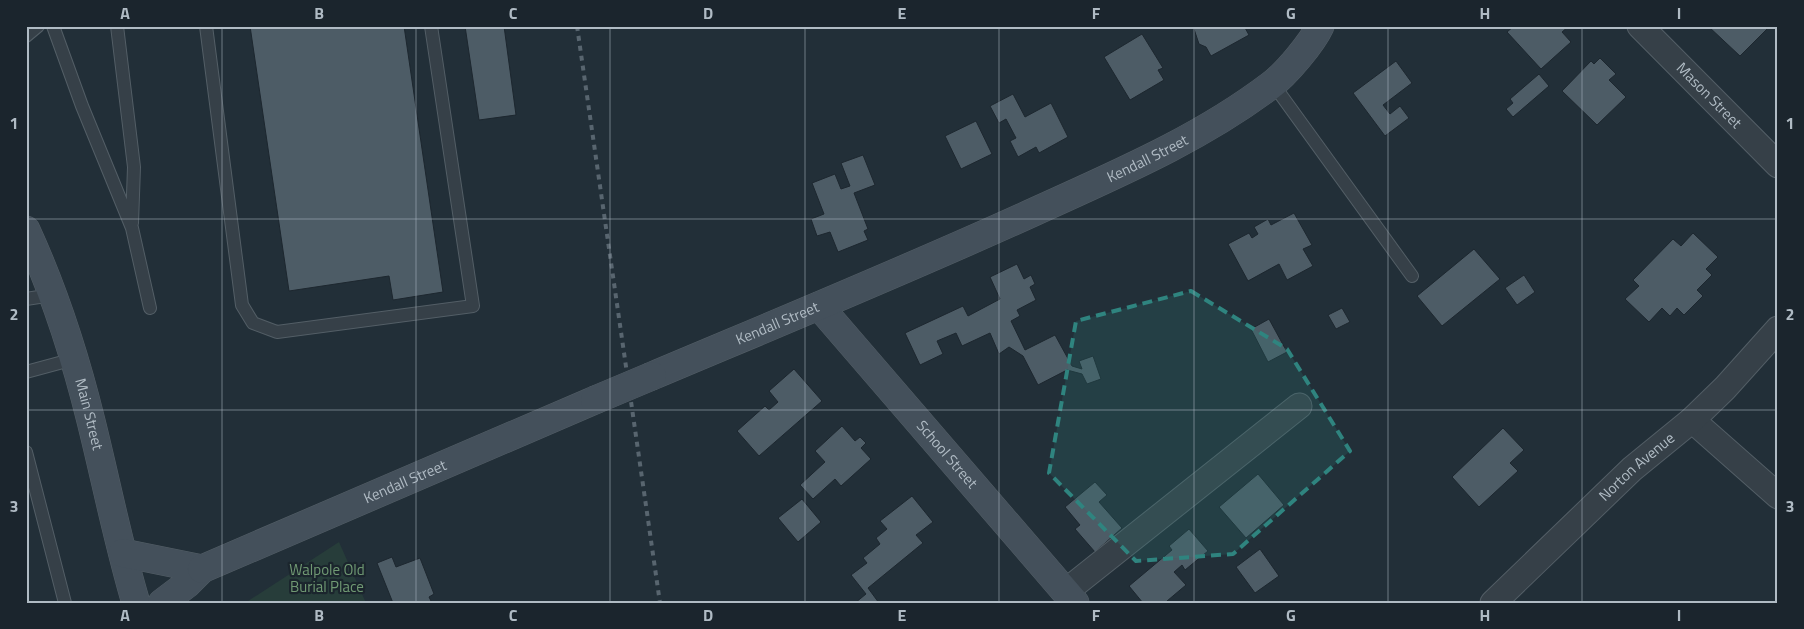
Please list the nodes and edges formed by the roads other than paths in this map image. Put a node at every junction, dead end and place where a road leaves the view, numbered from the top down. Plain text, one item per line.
1 (38, 26) edge
2 (53, 26) edge
3 (117, 26) edge
4 (206, 26) edge
5 (432, 26) edge
6 (1320, 26) edge
7 (1640, 26) edge
8 (26, 36) edge
9 (1273, 84) junction
10 (1778, 165) edge
11 (132, 228) junction
12 (26, 230) edge
13 (1412, 276) dead end
14 (39, 297) edge
15 (819, 306) junction
16 (150, 308) dead end
17 (1778, 329) edge
18 (74, 359) junction
19 (26, 372) edge
20 (1299, 406) dead end
21 (1692, 420) junction
22 (26, 452) edge
23 (1778, 496) edge
24 (123, 553) junction
25 (202, 569) junction
26 (1070, 597) edge
27 (65, 603) edge
28 (136, 603) edge
29 (162, 603) edge
30 (1493, 603) edge

1 - 8 lane
2 - 11 lane
3 - 11 lane
4 - 5 lane
6 - 9 street, Kendall Street
7 - 10 street, Mason Street
9 - 13 lane
9 - 15 street, Kendall Street
11 - 16 lane
12 - 14 street, Main Street
14 - 18 street, Main Street
15 - 25 street, Kendall Street, bridge
15 - 26 street, School Street
17 - 21 street, Norton Avenue
18 - 19 lane
18 - 24 street, Main Street
20 - 26 street
21 - 23 street
21 - 30 street, Norton Avenue
22 - 27 lane
24 - 25 street
24 - 28 street, Main Street
25 - 29 street

